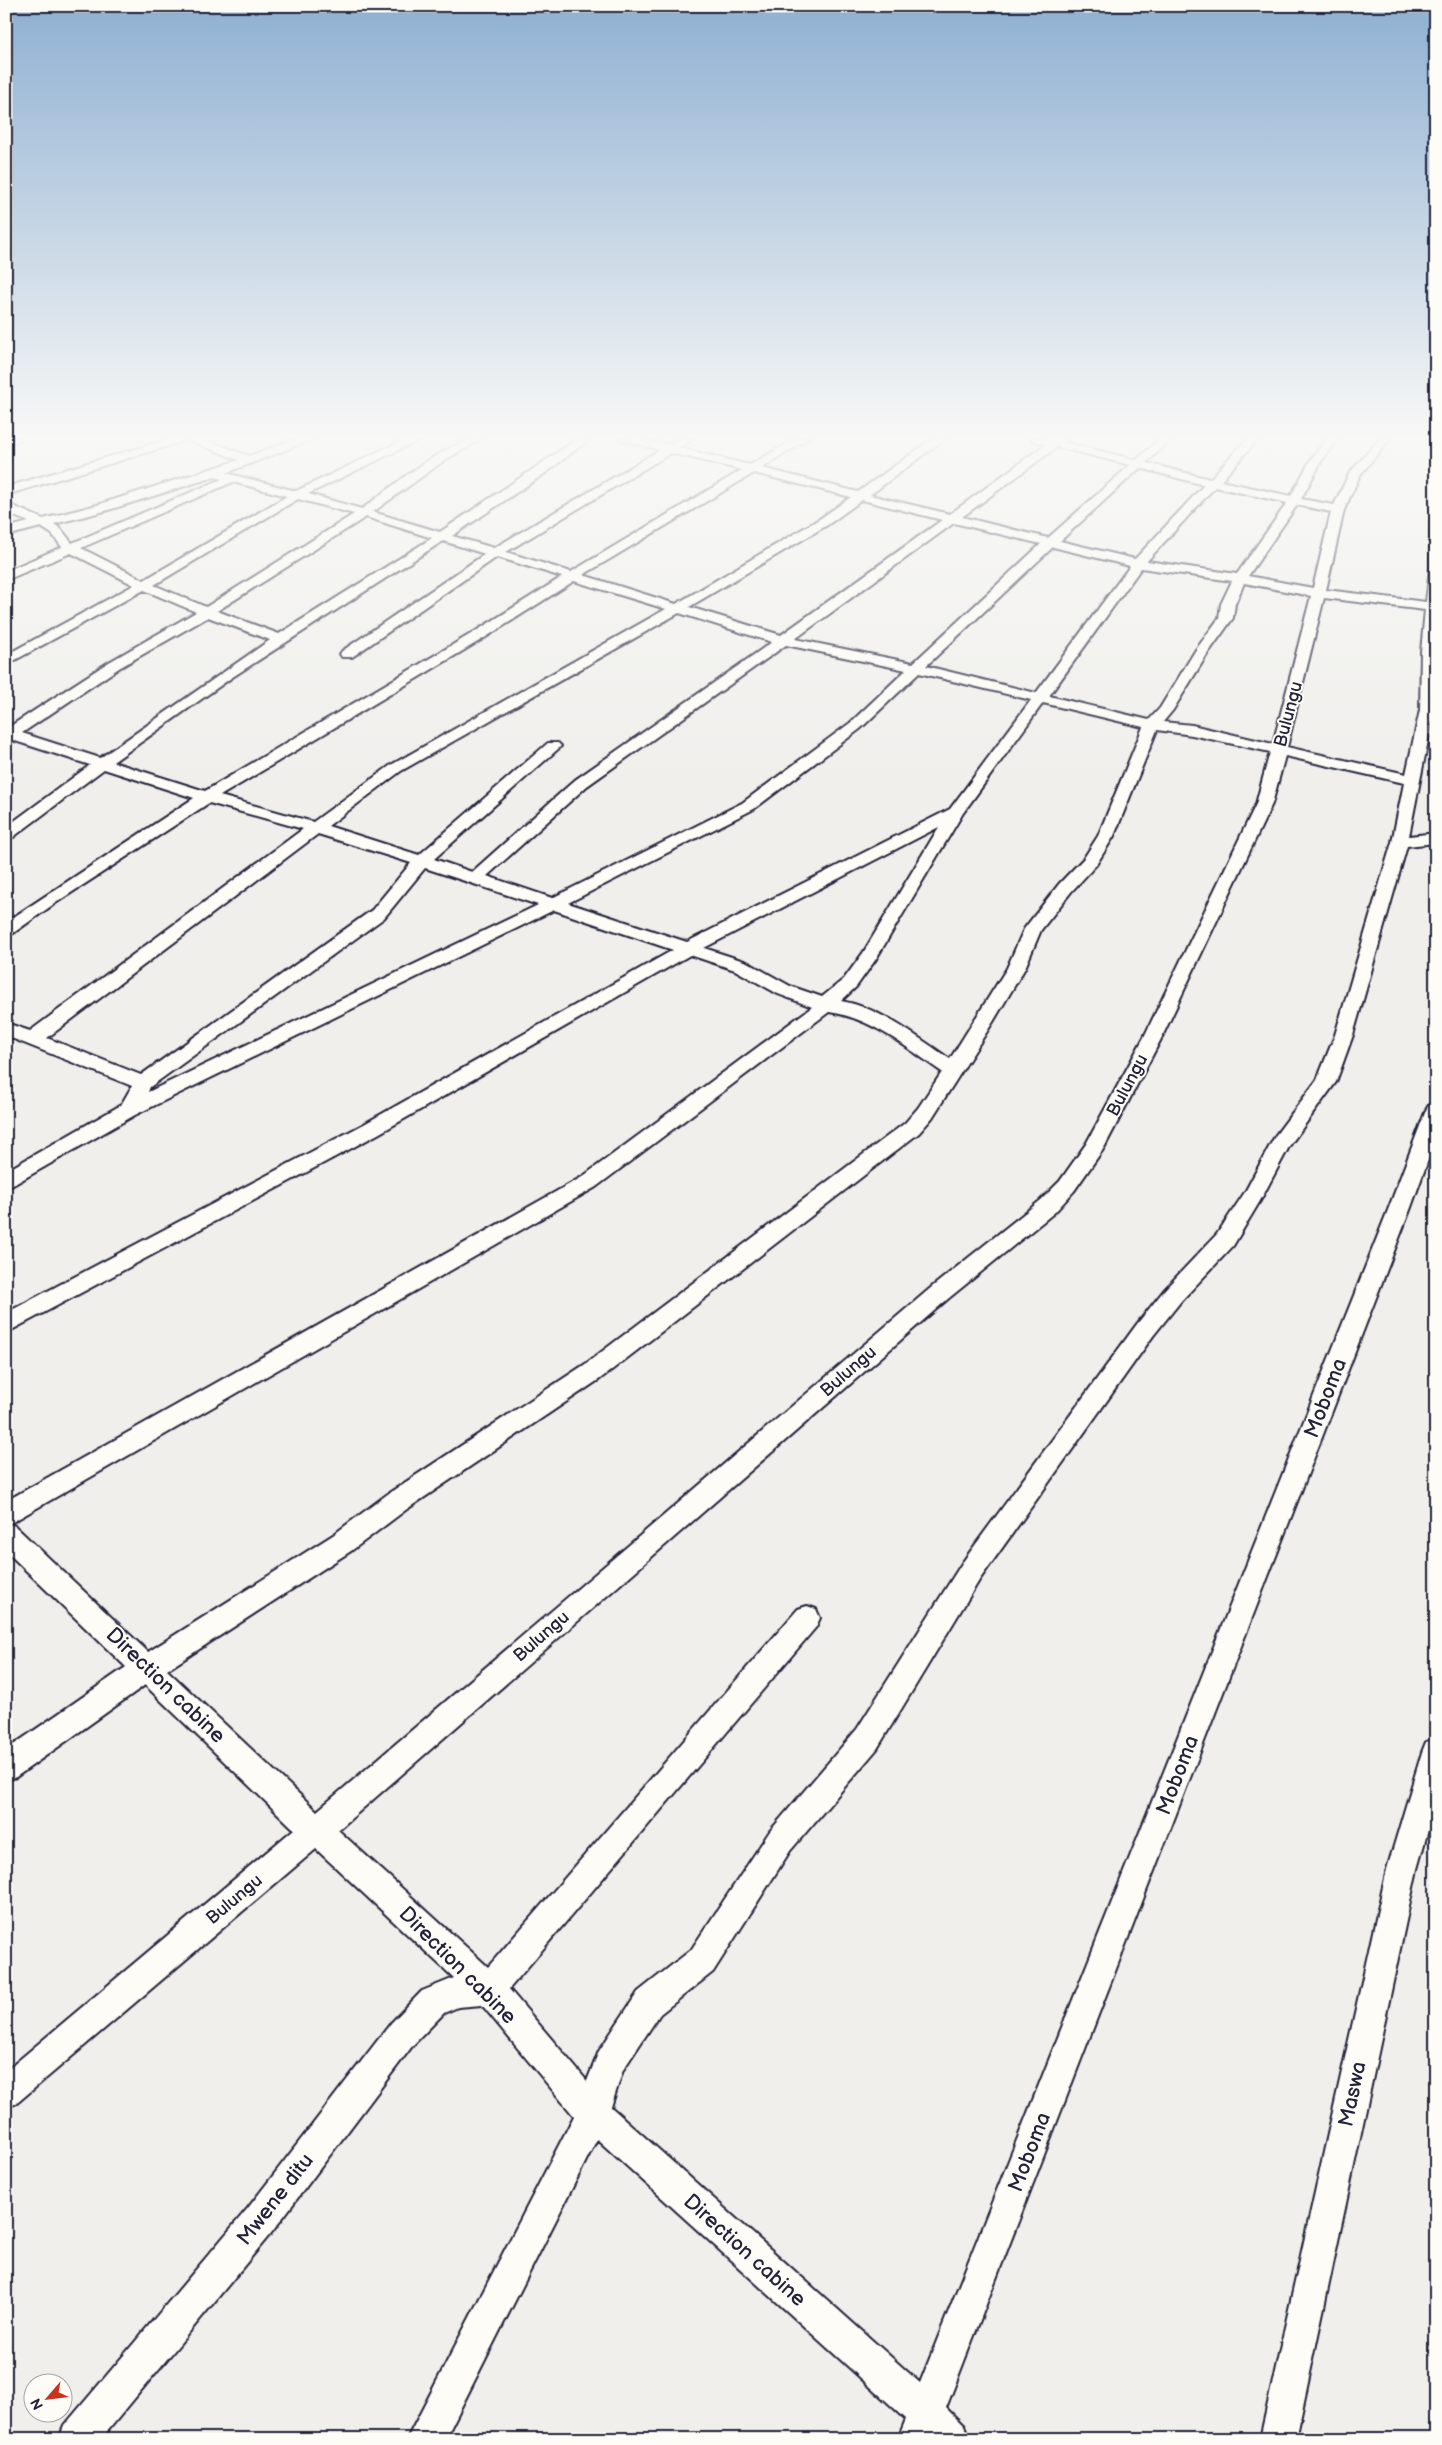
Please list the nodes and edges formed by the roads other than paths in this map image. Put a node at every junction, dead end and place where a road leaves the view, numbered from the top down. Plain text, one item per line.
1 (58, 552) edge
2 (79, 552) edge
3 (200, 552) edge
4 (302, 552) edge
5 (416, 552) edge
6 (487, 552) edge
7 (496, 552) edge
8 (613, 552) edge
9 (773, 552) edge
10 (904, 552) edge
11 (1040, 552) edge
12 (1088, 552) edge
13 (1149, 552) edge
14 (1258, 552) edge
15 (1328, 552) edge
16 (1435, 552) edge
17 (493, 554) junction
18 (1138, 564) junction
19 (6, 576) edge
20 (573, 576) junction
21 (1240, 578) junction
22 (144, 585) junction
23 (1318, 593) junction
24 (680, 607) junction
25 (1434, 607) edge
26 (205, 613) junction
27 (281, 639) junction
28 (782, 640) junction
29 (347, 654) dead end
30 (6, 661) edge
31 (917, 668) junction
32 (1040, 698) junction
33 (1152, 726) junction
34 (8, 735) edge
35 (552, 746) dead end
36 (1278, 750) junction
37 (102, 762) junction
38 (1413, 780) junction
39 (207, 797) junction
40 (956, 812) junction
41 (317, 828) junction
42 (6, 835) edge
43 (1436, 838) edge
44 (1400, 842) junction
45 (422, 861) junction
46 (475, 878) junction
47 (552, 904) junction
48 (6, 930) edge
49 (689, 948) junction
50 (824, 1005) junction
51 (6, 1029) edge
52 (31, 1040) junction
53 (953, 1070) junction
54 (143, 1083) junction
55 (128, 1110) junction
56 (1436, 1110) edge
57 (6, 1181) edge
58 (6, 1324) edge
59 (6, 1514) edge
60 (6, 1534) edge
61 (807, 1618) dead end
62 (148, 1667) junction
63 (1436, 1752) edge
64 (6, 1767) edge
65 (316, 1830) junction
66 (489, 1989) junction
67 (6, 2092) edge
68 (593, 2112) junction
69 (921, 2426) edge
70 (78, 2439) edge
71 (425, 2439) edge
72 (951, 2439) edge
73 (1278, 2439) edge

1 - 19 street
2 - 22 street
3 - 22 street
4 - 26 street
5 - 27 street
6 - 17 street
7 - 17 street
8 - 20 street
9 - 24 street
10 - 28 street
11 - 31 street
12 - 18 street
13 - 18 street
14 - 21 street
15 - 23 street, Bulungu
16 - 25 street
17 - 20 street
17 - 29 street
18 - 21 street
18 - 32 street
20 - 24 street
20 - 39 street
21 - 23 street
21 - 33 street
22 - 26 street
22 - 30 street
23 - 25 street
23 - 36 street, Bulungu
24 - 28 street
24 - 41 street
25 - 38 street
26 - 27 street
26 - 34 street
27 - 37 street
28 - 31 street
28 - 46 street
31 - 32 street
31 - 47 street
32 - 33 street
32 - 40 street
33 - 36 street
33 - 53 street
34 - 37 street
35 - 45 street
36 - 38 street
36 - 65 street, Bulungu
37 - 39 street
37 - 42 street
38 - 44 street
39 - 41 street
39 - 48 street
40 - 49 street
40 - 50 street
41 - 45 street
41 - 52 street
43 - 44 street
44 - 68 street
45 - 46 street
45 - 54 street
46 - 47 street
47 - 49 street
47 - 55 street
49 - 50 street
49 - 58 street
50 - 53 street
50 - 59 street
51 - 52 street
52 - 54 street
53 - 62 street
54 - 55 street
55 - 57 street
56 - 69 street, Moboma
60 - 62 street, Direction cabine
61 - 66 street
62 - 64 street
62 - 65 street, Direction cabine
63 - 73 street, Maswa
65 - 66 street, Direction cabine
65 - 67 street, Bulungu
66 - 68 street, Direction cabine
66 - 70 street, Mwene ditu
68 - 69 street, Direction cabine
68 - 71 street
69 - 72 street, Direction cabine

